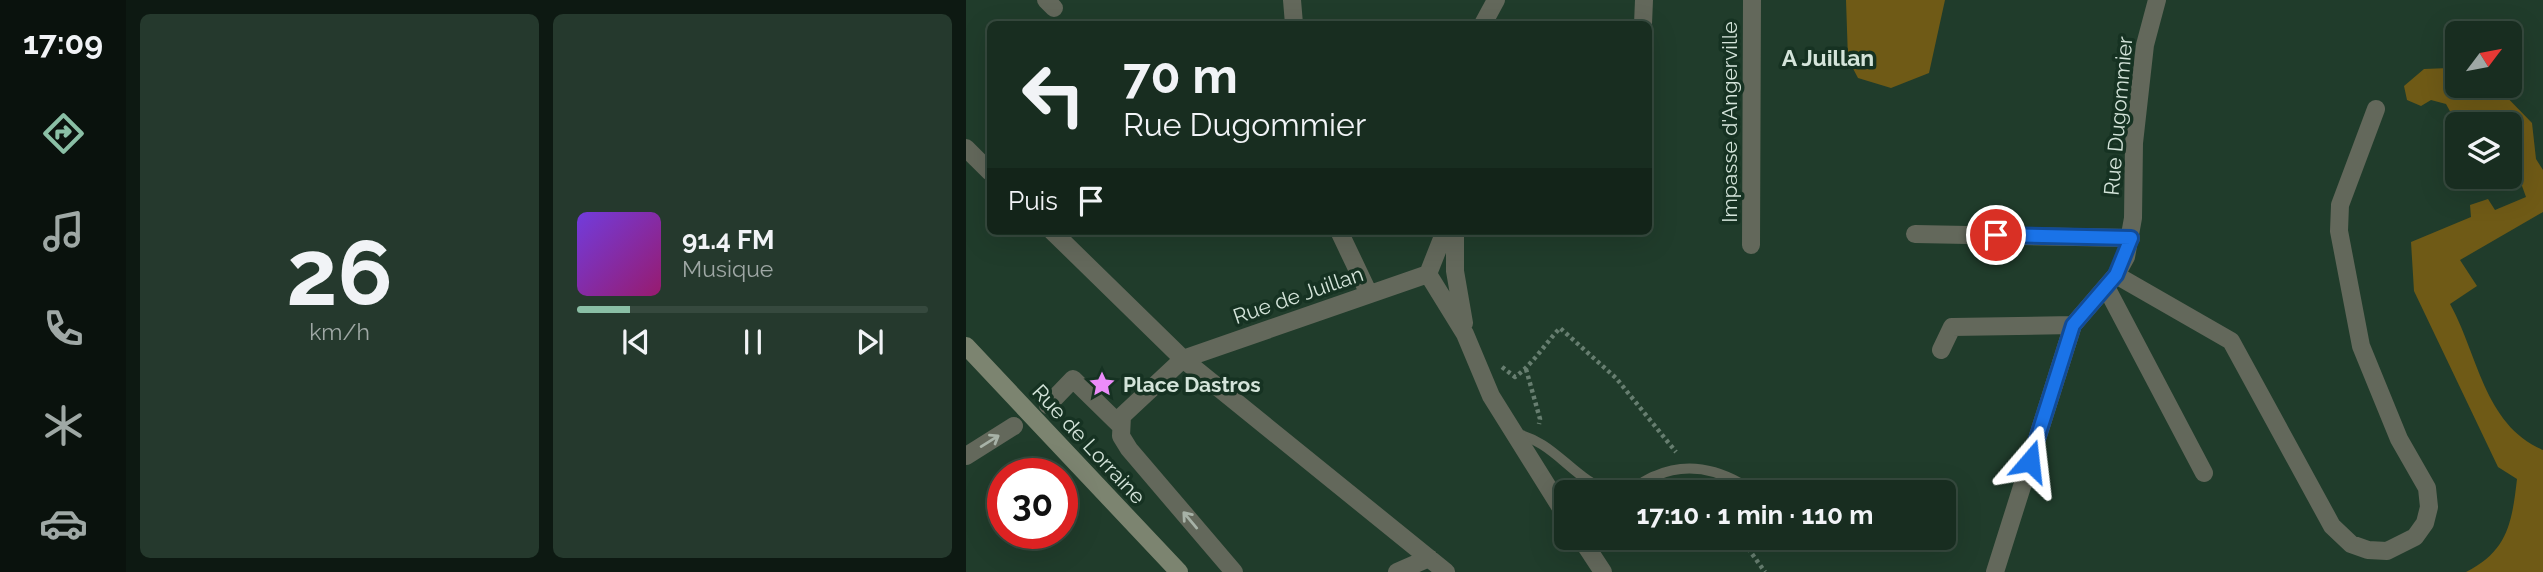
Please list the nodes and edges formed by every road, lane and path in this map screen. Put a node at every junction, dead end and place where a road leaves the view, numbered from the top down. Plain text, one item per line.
1 (1292, 0) edge
2 (1496, 0) edge
3 (1644, 0) edge
4 (1752, 0) edge
5 (2157, 0) edge
6 (1294, 21) edge
7 (1485, 21) edge
8 (1643, 21) edge
9 (2376, 109) dead end
10 (966, 148) edge
11 (987, 169) edge
12 (1915, 234) dead end
13 (1056, 235) edge
14 (1341, 235) edge
15 (1443, 235) edge
16 (1455, 235) edge
17 (2131, 238) junction
18 (1751, 245) dead end
19 (1428, 274) junction
20 (2111, 281) junction
21 (1369, 294) junction
22 (2073, 325) junction
23 (1465, 334) junction
24 (966, 346) edge
25 (1941, 350) dead end
26 (1183, 359) junction
27 (1525, 369) junction
28 (1515, 377) dead end
29 (1048, 405) dead end
30 (1119, 425) junction
31 (1014, 426) dead end
32 (1522, 435) junction
33 (966, 456) edge
34 (1690, 469) junction
35 (2204, 473) dead end
36 (1587, 480) edge
37 (1648, 480) edge
38 (1735, 480) edge
39 (1554, 494) edge
40 (1589, 550) edge
41 (1749, 550) edge
42 (1429, 558) junction
43 (1179, 572) edge
44 (1234, 572) edge
45 (1397, 572) edge
46 (1446, 572) edge
47 (1603, 572) edge
48 (1765, 572) edge
49 (1995, 572) edge

1 - 6 street
2 - 7 street
3 - 8 street
4 - 18 street, Impasse d'Angerville
5 - 17 street, Rue Dugommier
9 - 20 street
10 - 11 street
12 - 17 street
13 - 26 street
14 - 21 street
15 - 19 street
16 - 23 street
17 - 20 street, Rue Dugommier
19 - 21 street, Rue de Juillan
19 - 23 street
20 - 22 street, Rue Dugommier
20 - 35 street
21 - 26 street, Rue de Juillan
22 - 25 street
22 - 49 street, Rue Dugommier
23 - 32 street
24 - 43 main road, Rue de Lorraine
26 - 30 street
26 - 42 street
27 - 28 path
27 - 32 path
27 - 34 path
29 - 30 street
44 -> 30 street
33 -> 31 street
32 - 36 lane
32 - 39 street
34 - 37 lane
34 - 38 lane
40 - 47 street
41 - 48 path
42 - 45 street
42 - 46 street

